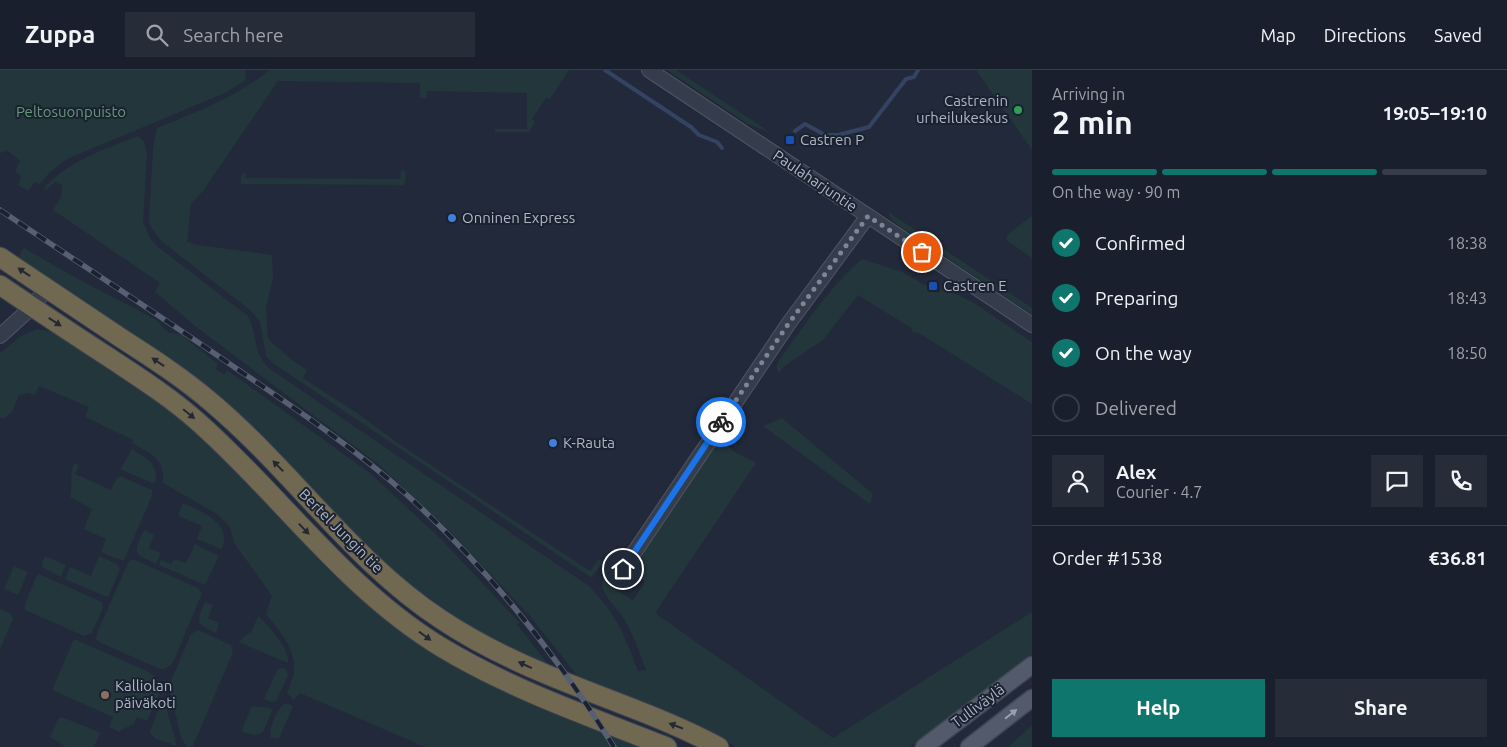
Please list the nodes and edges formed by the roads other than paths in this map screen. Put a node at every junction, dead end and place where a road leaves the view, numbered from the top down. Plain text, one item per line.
1 (649, 70) edge
2 (868, 216) junction
3 (0, 257) edge
4 (0, 285) edge
5 (47, 288) junction
6 (32, 307) junction
7 (1032, 325) edge
8 (0, 336) edge
9 (623, 569) dead end
10 (1032, 665) edge
11 (1032, 698) edge
12 (667, 747) edge
13 (720, 747) edge
14 (924, 747) edge
15 (969, 747) edge

1 - 2 street, Paulaharjuntie
2 - 7 street, Paulaharjuntie
2 - 9 street
5 -> 3 highway, Bertel Jungin tie
4 - 6 highway, Bertel Jungin tie
5 - 6 street
13 -> 5 highway, Bertel Jungin tie
6 - 8 street
6 -> 12 highway, Bertel Jungin tie
10 - 14 main road, Tulliväylä
15 -> 11 main road, Tulliväylä

